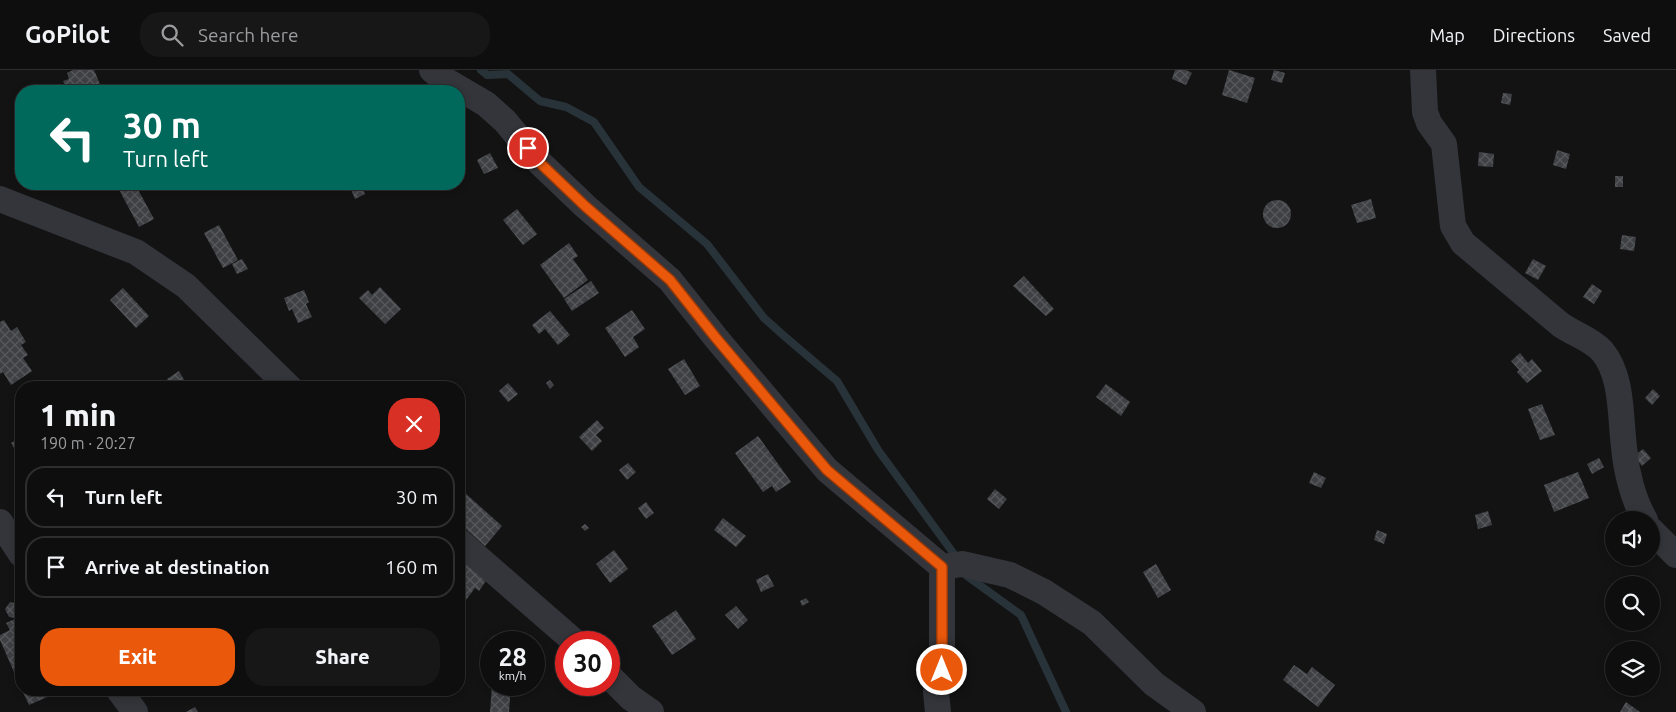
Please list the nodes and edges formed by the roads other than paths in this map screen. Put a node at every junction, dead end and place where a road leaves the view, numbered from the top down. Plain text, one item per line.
1 (432, 70) edge
2 (1423, 70) edge
3 (454, 85) edge
4 (465, 92) edge
5 (0, 199) edge
6 (283, 381) edge
7 (1642, 511) edge
8 (0, 522) edge
9 (1660, 539) edge
10 (15, 545) edge
11 (465, 546) edge
12 (1676, 555) edge
13 (942, 567) junction
14 (562, 631) edge
15 (620, 687) edge
16 (123, 696) edge
17 (135, 712) edge
18 (651, 712) edge
19 (938, 712) edge
20 (1193, 712) edge

1 - 3 street
2 - 7 street
4 - 13 street
5 - 6 street
8 - 10 street
9 - 12 street
11 - 14 street
13 - 19 street
13 - 20 street
15 - 18 street
16 - 17 street

